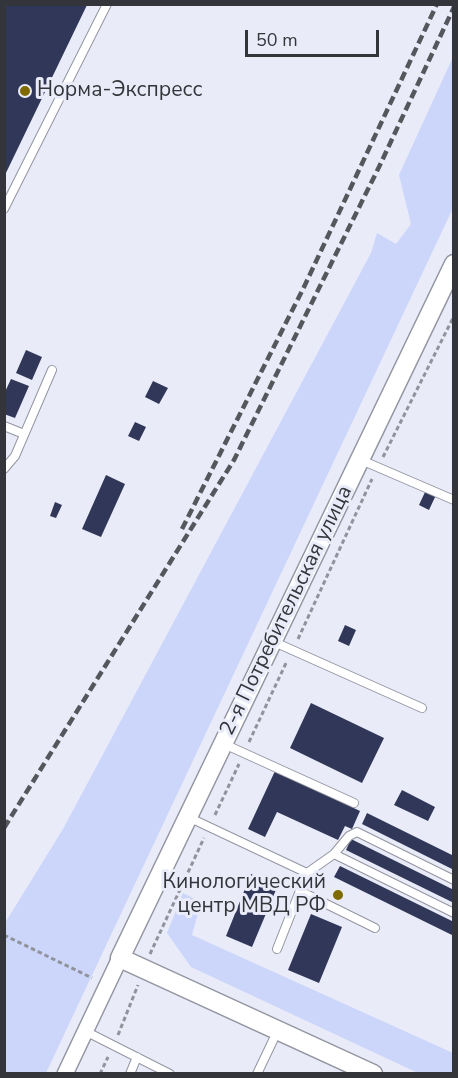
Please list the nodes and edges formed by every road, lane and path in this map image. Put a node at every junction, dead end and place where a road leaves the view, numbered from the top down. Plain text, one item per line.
1 (107, 4) edge
2 (4, 209) edge
3 (453, 264) edge
4 (453, 316) edge
5 (52, 370) dead end
6 (4, 426) edge
7 (24, 434) junction
8 (360, 459) junction
9 (378, 467) junction
10 (4, 469) edge
11 (453, 500) edge
12 (271, 641) junction
13 (293, 650) junction
14 (422, 708) dead end
15 (223, 743) junction
16 (244, 754) junction
17 (354, 803) dead end
18 (187, 817) junction
19 (210, 826) junction
20 (334, 854) junction
21 (307, 873) junction
22 (453, 880) edge
23 (300, 891) junction
24 (453, 913) edge
25 (375, 928) dead end
26 (4, 935) edge
27 (277, 949) dead end
28 (120, 958) junction
29 (144, 969) junction
30 (107, 985) junction
31 (278, 1030) junction
32 (85, 1031) junction
33 (114, 1045) junction
34 (137, 1057) junction
35 (65, 1074) edge
36 (100, 1074) edge
37 (130, 1074) edge
38 (170, 1074) edge
39 (257, 1074) edge
40 (373, 1074) edge

1 - 2 lane
3 - 8 street, 2-я Потребительская улица
4 - 9 path
5 - 7 lane
6 - 7 lane
7 - 10 lane
8 - 9 lane
8 - 12 street, 2-я Потребительская улица
9 - 11 lane
9 - 13 path
12 - 13 lane
12 - 15 street, 2-я Потребительская улица
13 - 14 lane
13 - 16 path
15 - 16 lane
15 - 18 street, 2-я Потребительская улица
16 - 17 lane
16 - 19 path
18 - 19 lane
18 - 28 street, 2-я Потребительская улица
19 - 21 lane
19 - 29 path
20 - 21 lane
20 - 22 lane
20 - 24 lane
21 - 23 lane
23 - 25 lane
23 - 27 lane
26 - 30 path
28 - 29 street
28 - 30 street, 2-я Потребительская улица
29 - 31 street
29 - 33 path
30 - 32 street, 2-я Потребительская улица
31 - 39 lane
31 - 40 street
32 - 33 lane
32 - 35 street, 2-я Потребительская улица
33 - 34 lane
33 - 36 path
34 - 37 lane
34 - 38 lane

